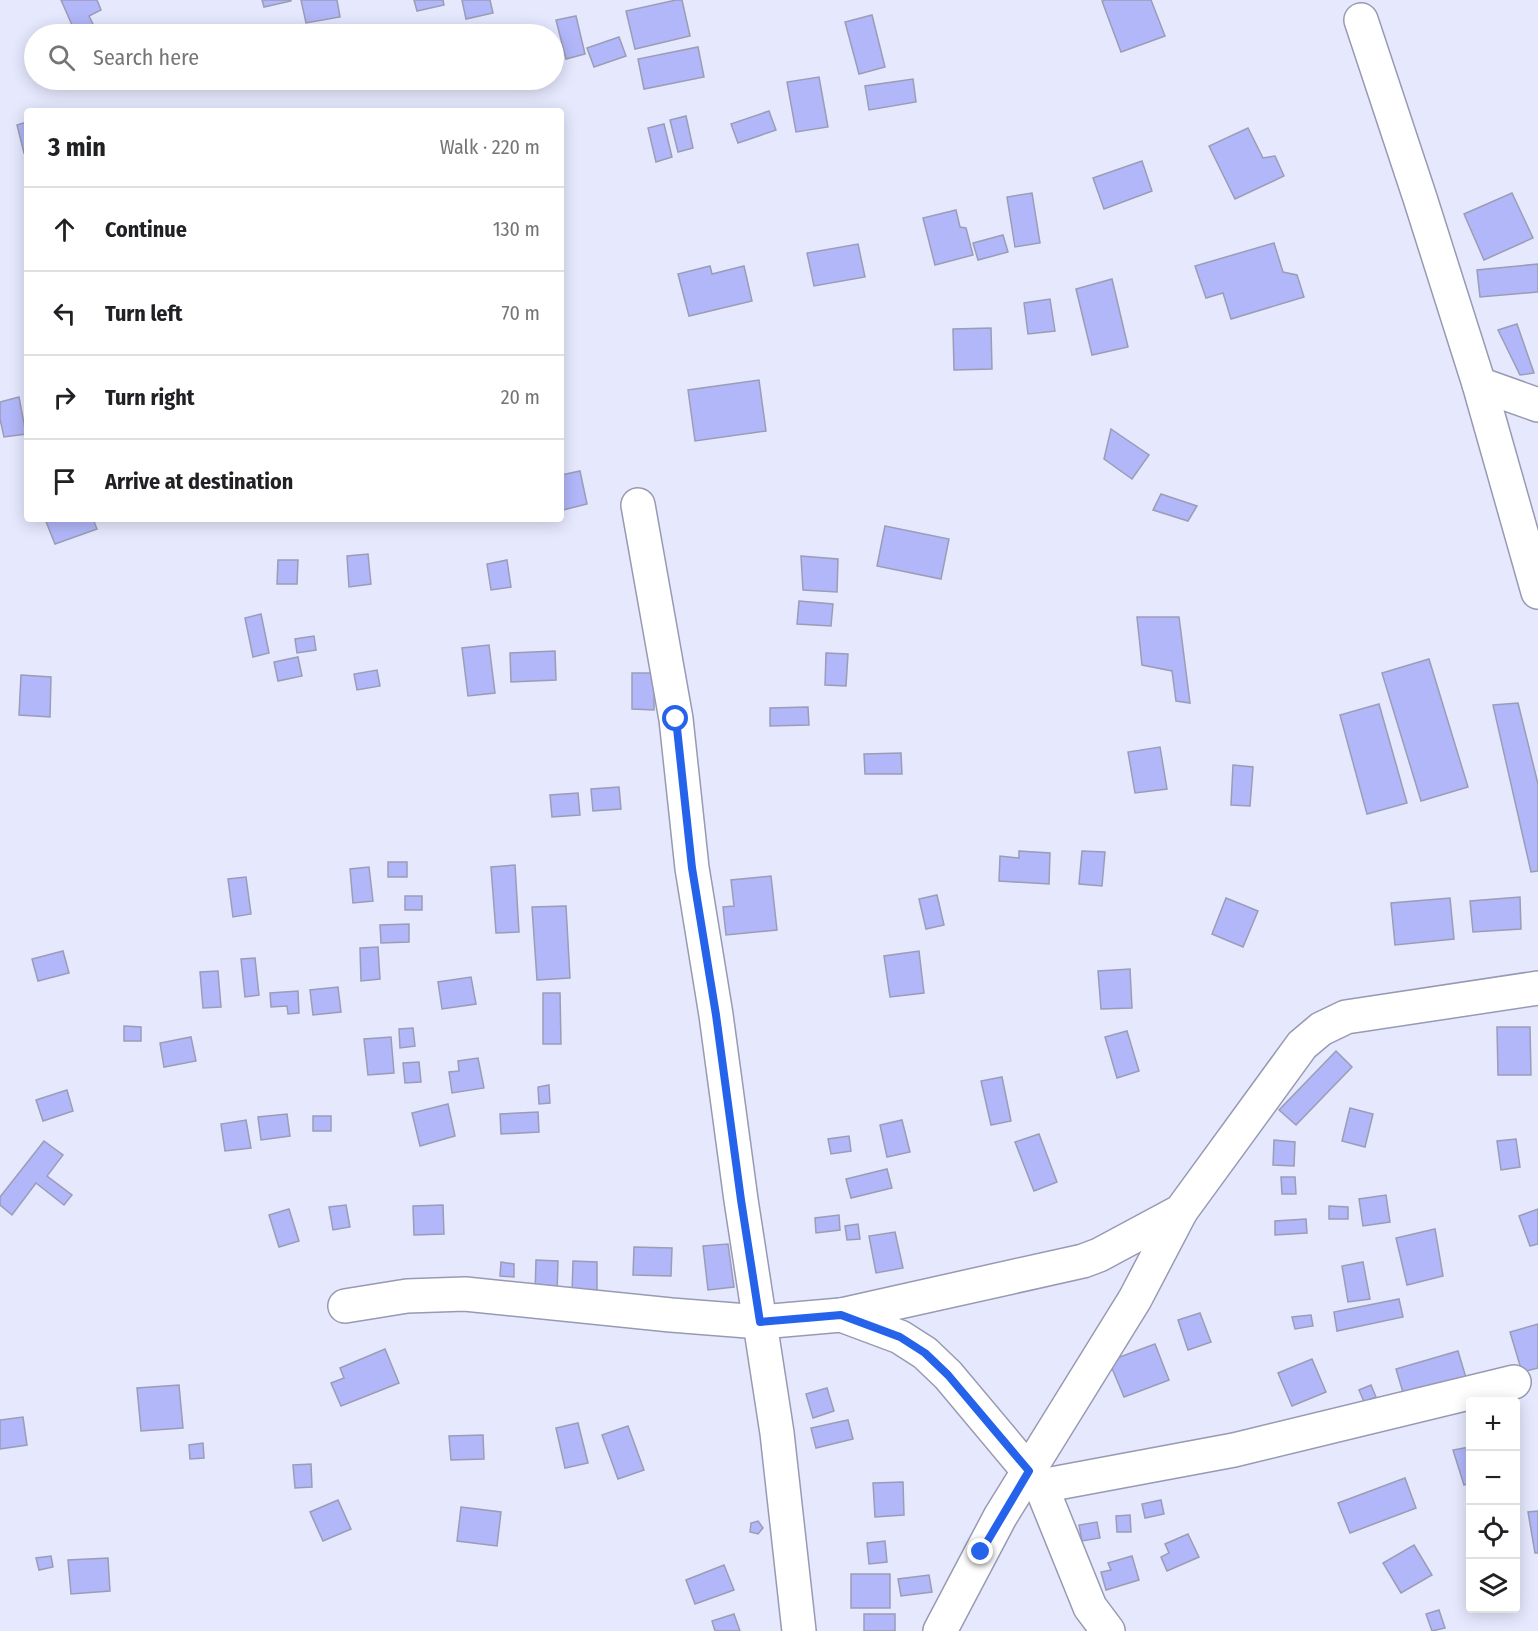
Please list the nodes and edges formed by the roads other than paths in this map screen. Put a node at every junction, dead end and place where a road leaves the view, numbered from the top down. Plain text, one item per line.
1 (1361, 20) dead end
2 (1479, 384) junction
3 (1538, 405) edge
4 (638, 505) dead end
5 (1538, 592) edge
6 (1538, 988) edge
7 (1181, 1211) junction
8 (345, 1306) dead end
9 (841, 1315) junction
10 (760, 1322) junction
11 (1514, 1382) dead end
12 (1035, 1479) junction
13 (799, 1631) edge
14 (940, 1631) edge
15 (1108, 1631) edge

1 - 2 street
2 - 3 street
2 - 5 street
4 - 10 street
6 - 7 street
7 - 9 street
7 - 12 street
8 - 10 street
9 - 10 street
9 - 12 street
10 - 13 street
11 - 12 street
12 - 14 street
12 - 15 street

